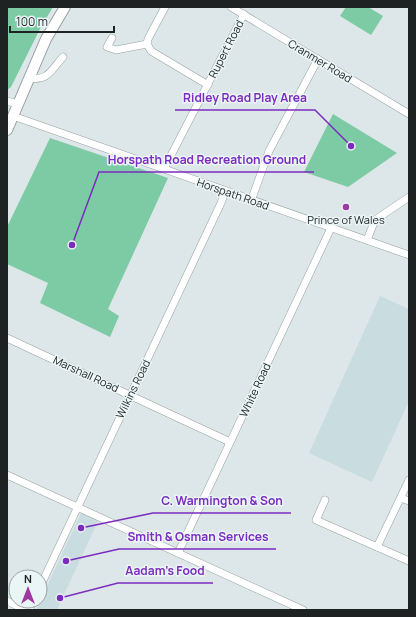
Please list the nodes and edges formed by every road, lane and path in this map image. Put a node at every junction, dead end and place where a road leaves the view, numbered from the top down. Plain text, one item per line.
1 (65, 7) edge
2 (165, 7) edge
3 (232, 7) edge
4 (244, 14) junction
5 (112, 38) dead end
6 (147, 44) junction
7 (63, 57) dead end
8 (318, 59) junction
9 (28, 78) junction
10 (208, 84) junction
11 (7, 100) edge
12 (18, 104) junction
13 (409, 114) edge
14 (13, 116) junction
15 (7, 130) edge
16 (164, 170) junction
17 (225, 192) junction
18 (409, 197) edge
19 (251, 201) junction
20 (331, 228) junction
21 (367, 240) junction
22 (409, 255) edge
23 (7, 338) edge
24 (130, 395) junction
25 (230, 442) junction
26 (7, 476) edge
27 (409, 480) edge
28 (401, 498) junction
29 (325, 500) dead end
30 (409, 501) edge
31 (76, 507) junction
32 (377, 547) junction
33 (178, 553) junction
34 (409, 561) edge
35 (48, 569) edge
36 (7, 601) edge
37 (28, 610) edge
38 (303, 610) edge

1 - 9 main road
2 - 6 street
3 - 4 street, Cranmer Road
4 - 8 street, Cranmer Road
4 - 10 street, Rupert Road
5 - 6 street
6 - 10 street
7 - 9 street
8 - 13 street, Cranmer Road
8 - 19 street
9 - 12 main road
10 - 16 street, Rupert Road
11 - 12 street
12 - 14 main road
14 - 15 main road
14 - 16 street, Horspath Road
16 - 17 street, Horspath Road
17 - 19 street, Horspath Road
17 - 24 street, Wilkins Road
18 - 21 street
19 - 20 street, Horspath Road
20 - 21 street, Horspath Road
20 - 25 street, White Road
21 - 22 street, Horspath Road
23 - 24 street, Marshall Road
24 - 25 street, Marshall Road
24 - 31 street, Wilkins Road
25 - 33 street, White Road
26 - 31 street
27 - 28 street
28 - 30 street
28 - 32 street
29 - 32 street
31 - 33 street
31 - 35 street, Wilkins Road
32 - 34 street
33 - 38 street
36 - 37 street

